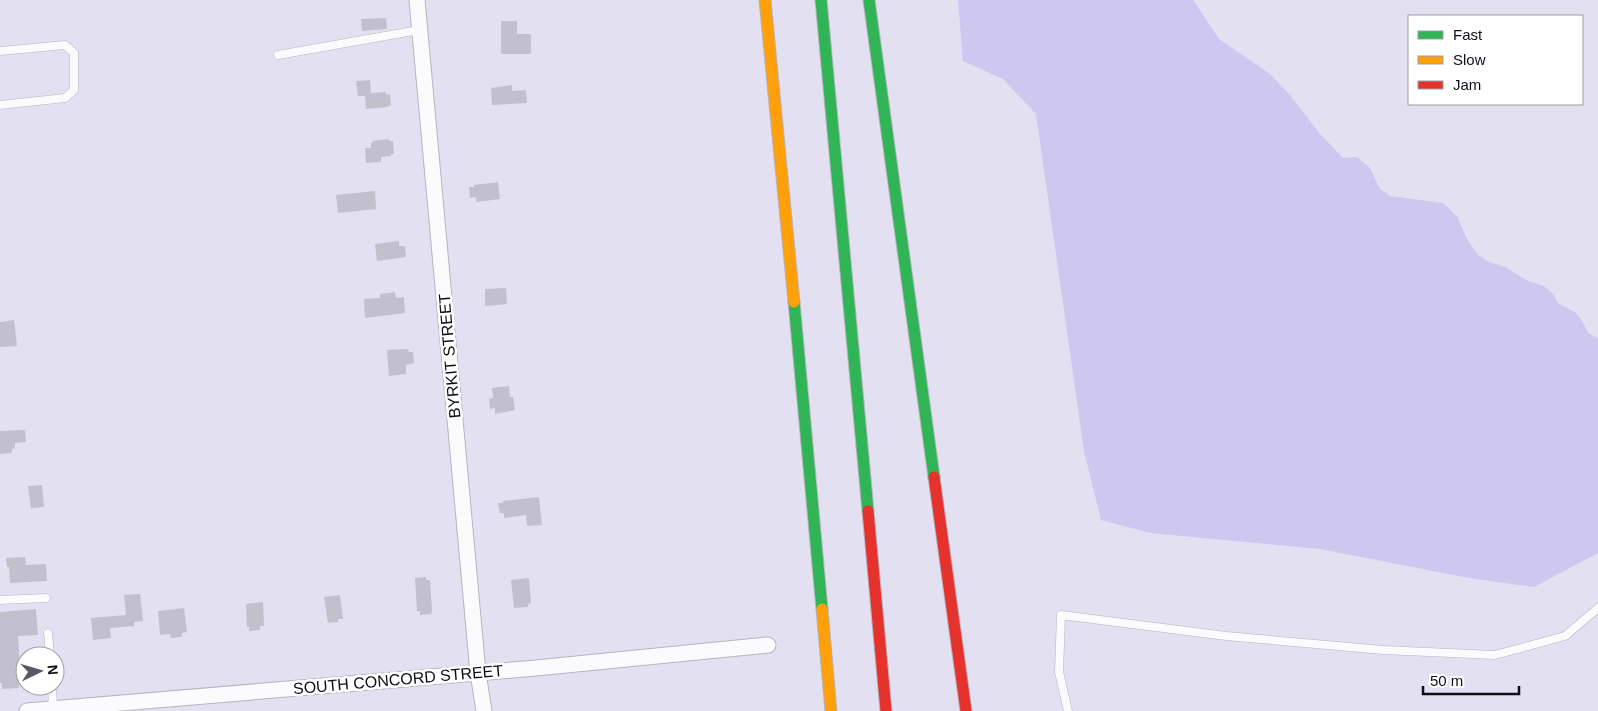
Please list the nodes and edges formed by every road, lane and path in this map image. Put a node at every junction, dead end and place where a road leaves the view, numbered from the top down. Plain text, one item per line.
1 (416, 0) edge
2 (765, 0) edge
3 (821, 0) edge
4 (869, 0) edge
5 (419, 30) junction
6 (0, 51) edge
7 (278, 55) dead end
8 (0, 105) edge
9 (802, 387) junction
10 (46, 598) dead end
11 (0, 600) edge
12 (1598, 608) edge
13 (48, 633) dead end
14 (768, 645) dead end
15 (49, 646) edge
16 (814, 652) dead end
17 (478, 673) junction
18 (52, 696) edge
19 (886, 708) edge
20 (53, 709) junction
21 (27, 711) edge
22 (484, 711) edge
23 (832, 711) edge
24 (966, 711) edge
25 (1068, 711) edge

1 - 5 street, BYRKIT STREET
2 - 9 highway
3 - 19 highway
4 - 24 highway
5 - 7 lane
5 - 17 street, BYRKIT STREET
6 - 8 lane
9 - 16 highway
9 - 23 highway
10 - 11 lane
12 - 25 lane
13 - 15 lane
14 - 17 street, SOUTH CONCORD STREET
17 - 20 street, SOUTH CONCORD STREET
17 - 22 street, BYRKIT STREET
18 - 20 lane
20 - 21 street, SOUTH CONCORD STREET

